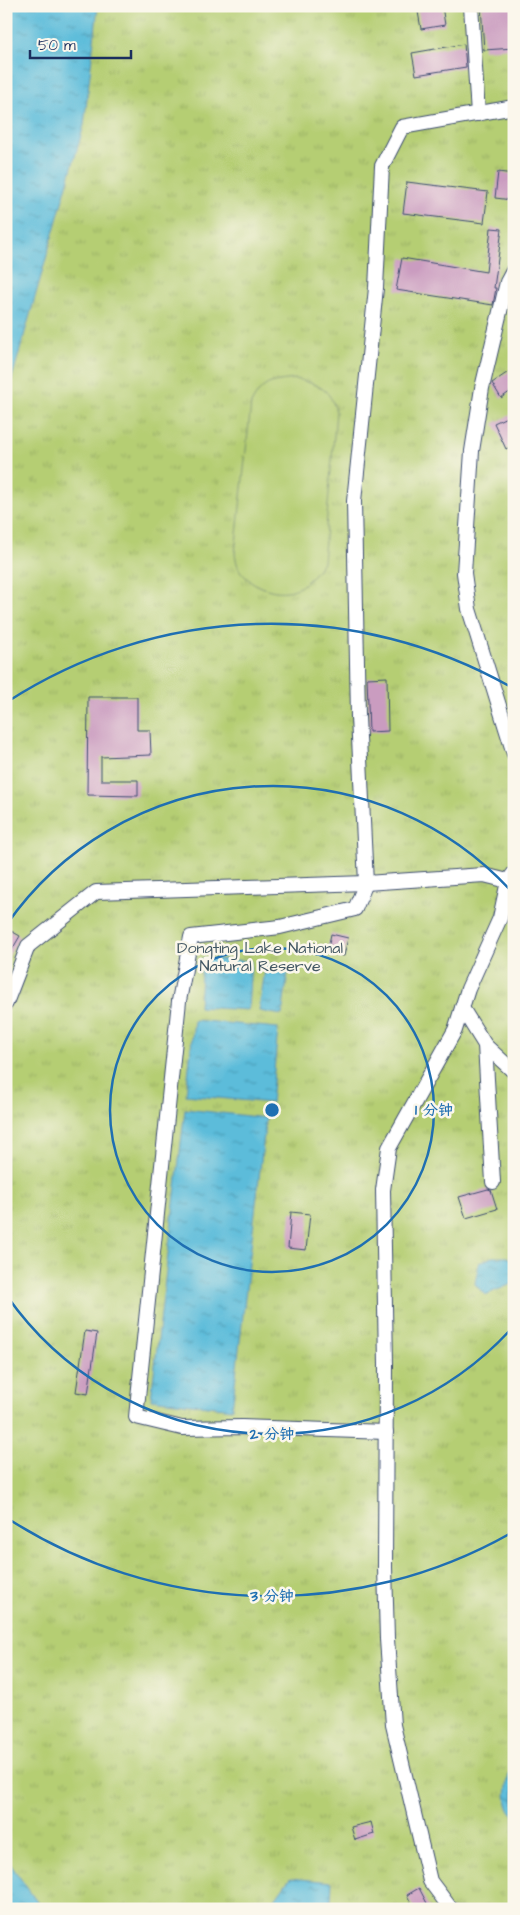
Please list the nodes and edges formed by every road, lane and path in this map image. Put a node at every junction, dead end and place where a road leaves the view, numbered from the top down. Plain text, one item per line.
1 (471, 6) edge
2 (514, 107) edge
3 (478, 114) junction
4 (514, 269) edge
5 (514, 754) edge
6 (511, 877) edge
7 (366, 883) junction
8 (6, 1003) edge
9 (462, 1008) junction
10 (485, 1045) junction
11 (514, 1072) edge
12 (493, 1182) dead end
13 (386, 1432) junction
14 (451, 1909) edge

1 - 3 street
2 - 3 street
3 - 7 street
4 - 5 street
6 - 7 street
6 - 9 street
7 - 8 street
7 - 13 street
9 - 10 street
9 - 13 street
10 - 11 street
10 - 12 street
13 - 14 street

